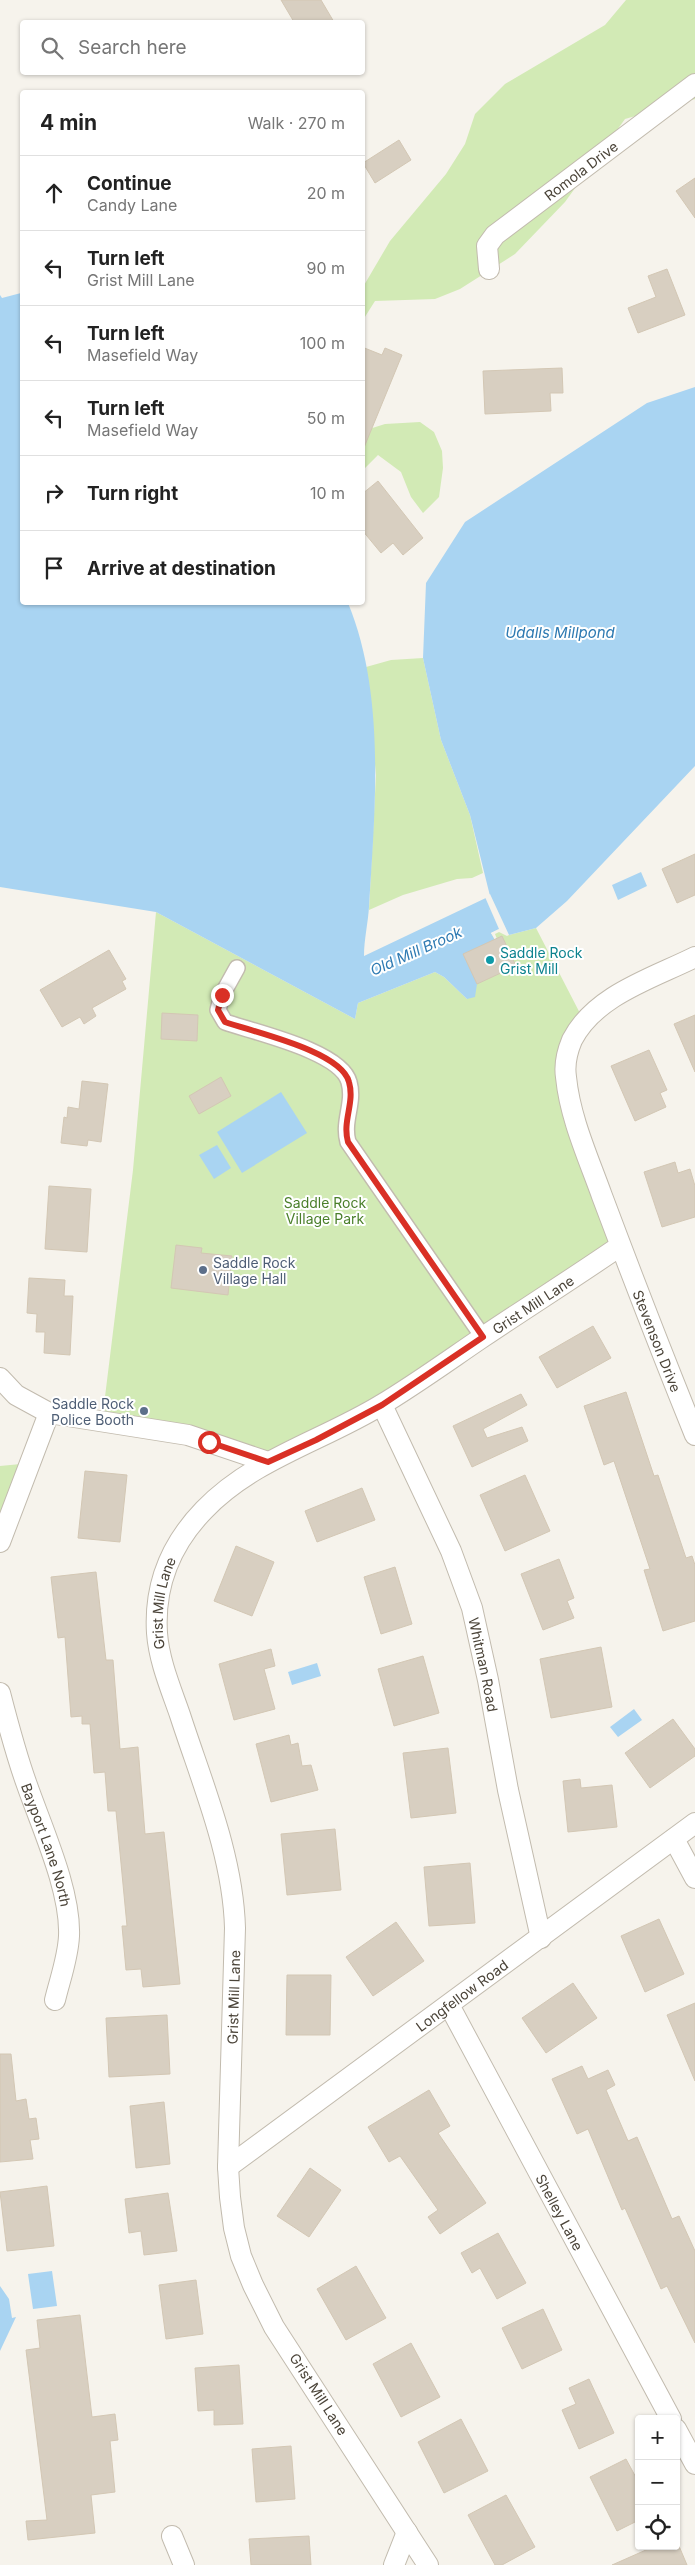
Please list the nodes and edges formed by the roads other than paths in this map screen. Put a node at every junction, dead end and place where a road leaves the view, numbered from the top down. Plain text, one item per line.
1 (695, 84) edge
2 (488, 269) dead end
3 (695, 957) edge
4 (237, 968) dead end
5 (620, 1246) junction
6 (483, 1337) junction
7 (0, 1378) edge
8 (382, 1405) junction
9 (49, 1413) junction
10 (695, 1435) edge
11 (268, 1462) junction
12 (0, 1542) edge
13 (0, 1693) edge
14 (695, 1823) edge
15 (674, 1839) junction
16 (695, 1878) edge
17 (540, 1938) junction
18 (55, 2000) dead end
19 (449, 2005) junction
20 (228, 2167) junction
21 (669, 2415) edge
22 (680, 2436) edge
23 (695, 2464) edge
24 (407, 2532) junction
25 (172, 2536) dead end
26 (184, 2565) edge
27 (394, 2565) edge
28 (428, 2565) edge

1 - 2 street, Romola Drive
3 - 5 street
4 - 6 street
5 - 6 street, Grist Mill Lane
5 - 10 street, Stevenson Drive
6 - 8 street, Grist Mill Lane
7 - 9 street
8 - 11 street, Grist Mill Lane
8 - 17 street, Whitman Road
9 - 11 street
9 - 12 street
11 - 20 street, Grist Mill Lane
13 - 18 street, Bayport Lane North
14 - 15 street, Longfellow Road
15 - 16 street
15 - 17 street, Longfellow Road
17 - 19 street, Longfellow Road
19 - 20 street, Longfellow Road
19 - 21 street, Shelley Lane
20 - 24 street, Grist Mill Lane
22 - 23 street
24 - 27 street
24 - 28 street, Grist Mill Lane
25 - 26 street

